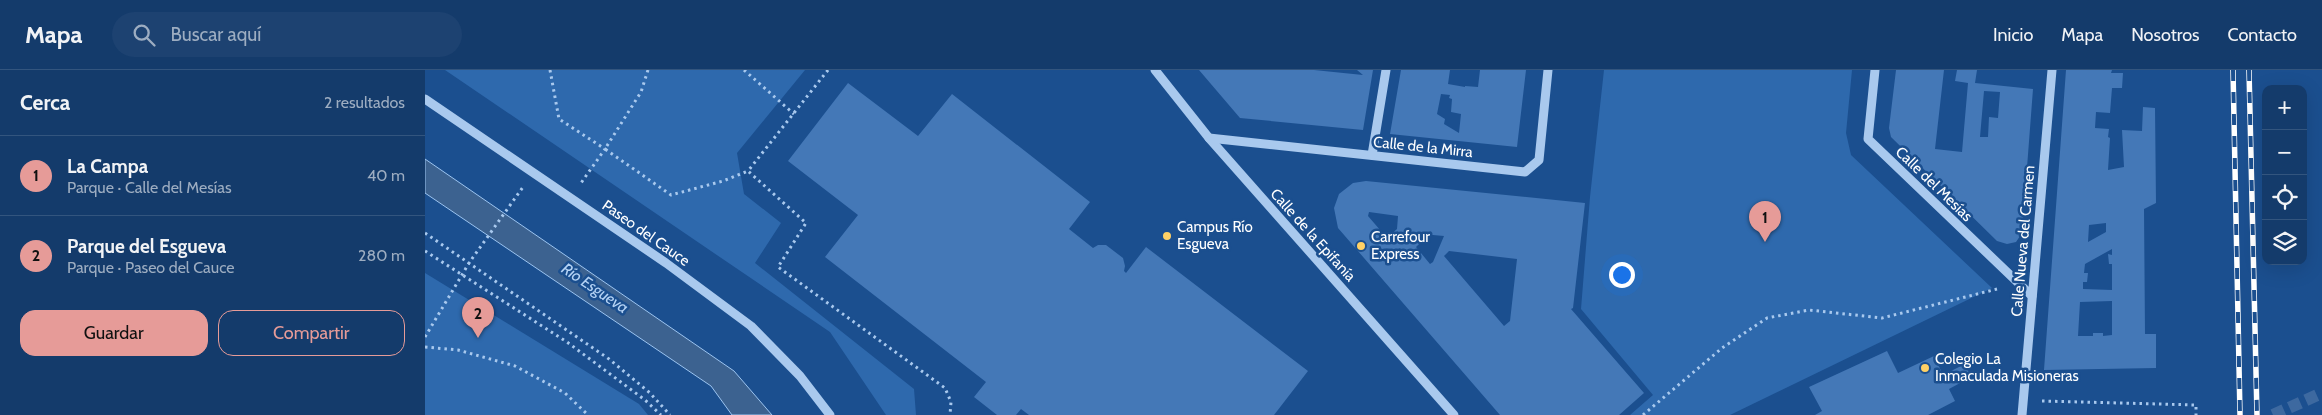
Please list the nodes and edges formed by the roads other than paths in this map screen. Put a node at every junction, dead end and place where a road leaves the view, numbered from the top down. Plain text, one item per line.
1 (1155, 70) edge
2 (1386, 70) edge
3 (1548, 70) edge
4 (1875, 70) edge
5 (2052, 70) edge
6 (425, 99) edge
7 (1209, 138) junction
8 (1372, 155) junction
9 (2032, 296) junction
10 (830, 415) edge
11 (1454, 415) edge
12 (2022, 415) edge

1 - 7 street, Calle de la Epifanía
2 - 8 street
3 - 8 street, Calle de la Mirra
4 - 9 street, Calle del Mesías
5 - 9 street, Calle Nueva del Carmen
6 - 10 street, Paseo del Cauce
7 - 8 street, Calle de la Mirra
7 - 11 street, Calle de la Epifanía
9 - 12 street, Calle Nueva del Carmen

